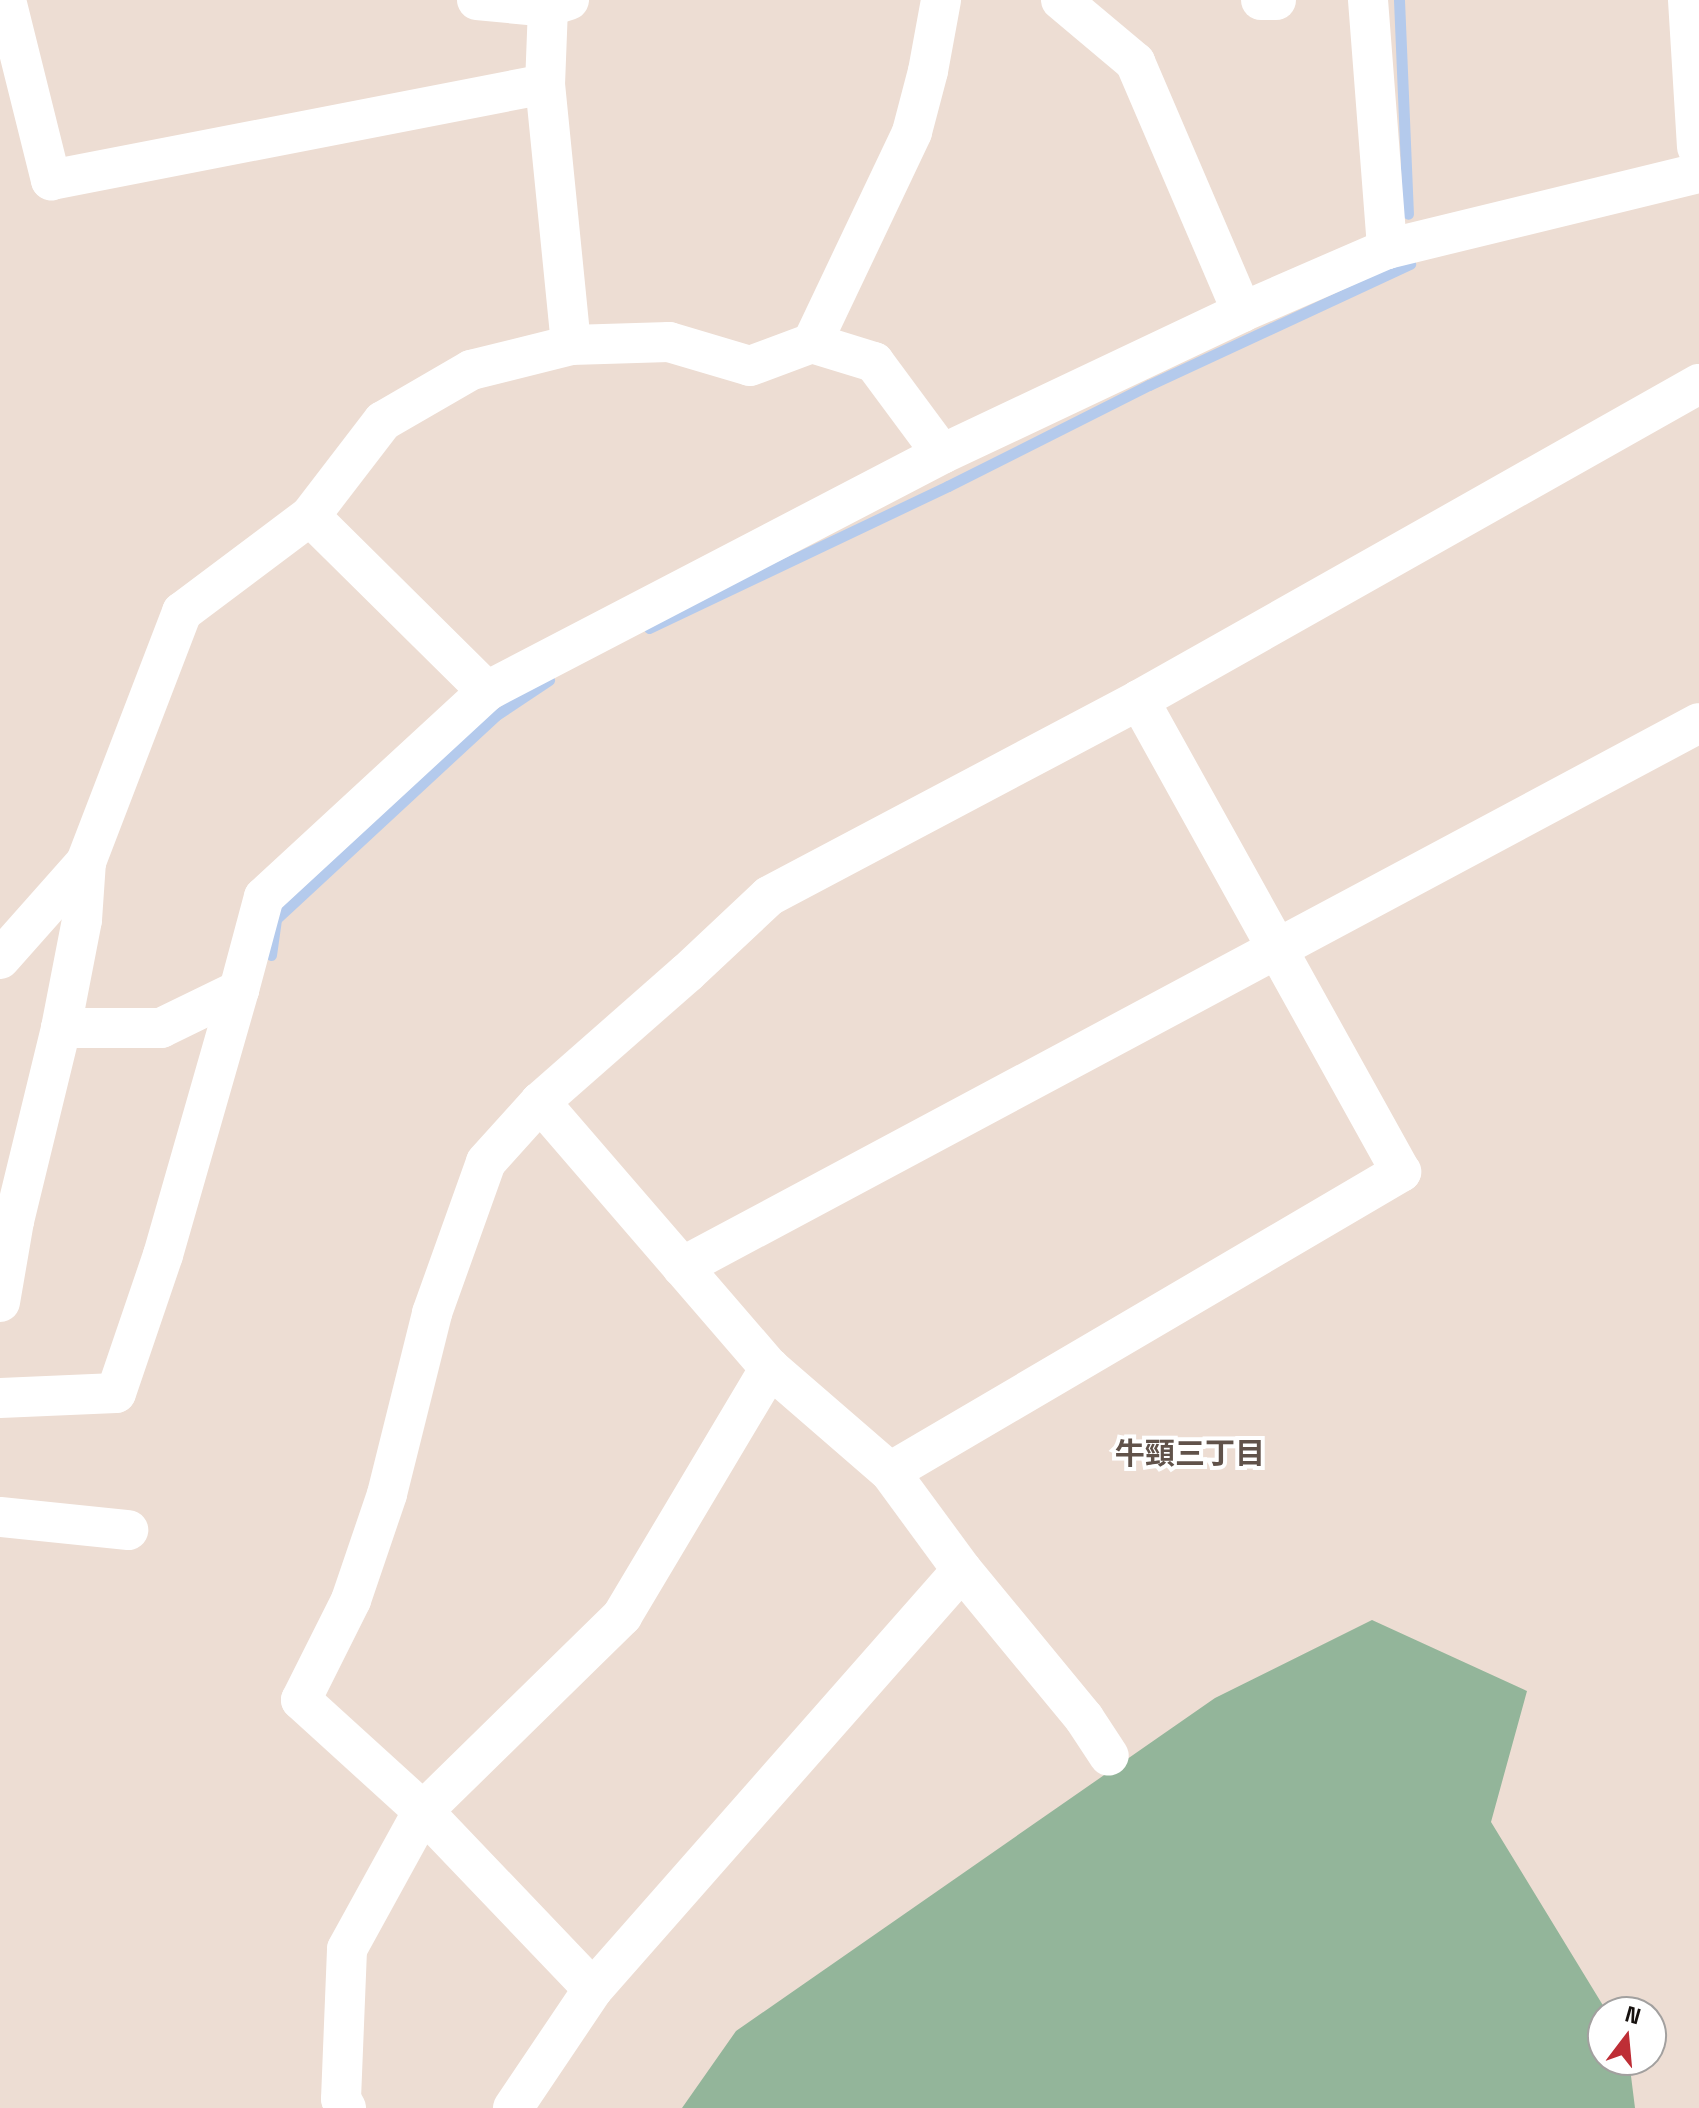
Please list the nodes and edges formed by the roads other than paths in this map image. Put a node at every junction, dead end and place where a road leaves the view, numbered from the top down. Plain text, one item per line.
1 (6, 0) edge
2 (477, 0) edge
3 (941, 0) edge
4 (1061, 0) edge
5 (1261, 0) edge
6 (1276, 0) edge
7 (1368, 0) edge
8 (1690, 0) edge
9 (559, 4) edge
10 (545, 84) junction
11 (1699, 147) edge
12 (1699, 173) edge
13 (1387, 249) junction
14 (1242, 312) junction
15 (812, 343) junction
16 (571, 345) junction
17 (1699, 384) edge
18 (942, 454) junction
19 (310, 516) junction
20 (487, 691) junction
21 (1139, 700) junction
22 (1699, 723) edge
23 (86, 862) junction
24 (1274, 949) junction
25 (0, 959) edge
26 (239, 990) junction
27 (61, 1028) junction
28 (540, 1102) junction
29 (7, 1220) edge
30 (682, 1267) junction
31 (0, 1302) edge
32 (770, 1368) junction
33 (0, 1398) edge
34 (890, 1472) junction
35 (0, 1517) edge
36 (128, 1530) dead end
37 (962, 1570) junction
38 (1109, 1756) dead end
39 (423, 1811) junction
40 (593, 1989) junction
41 (346, 2108) edge
42 (513, 2108) edge

1 - 10 street
2 - 9 street
3 - 15 street
4 - 14 street
5 - 6 street
7 - 13 street
8 - 11 street
9 - 10 street
10 - 16 street
12 - 13 street
13 - 14 street
14 - 18 street
15 - 16 street
15 - 18 street
16 - 19 street
17 - 21 street
18 - 20 street
19 - 20 street
19 - 23 street
20 - 26 street
21 - 24 street
21 - 28 street
22 - 24 street
23 - 25 street
23 - 27 street
24 - 30 street
24 - 34 street
26 - 27 street
26 - 33 street
27 - 29 street
28 - 30 street
28 - 39 street
29 - 31 street
30 - 32 street
32 - 34 street
32 - 39 street
34 - 37 street
35 - 36 street
37 - 38 street
37 - 40 street
39 - 40 street
39 - 41 street
40 - 42 street

